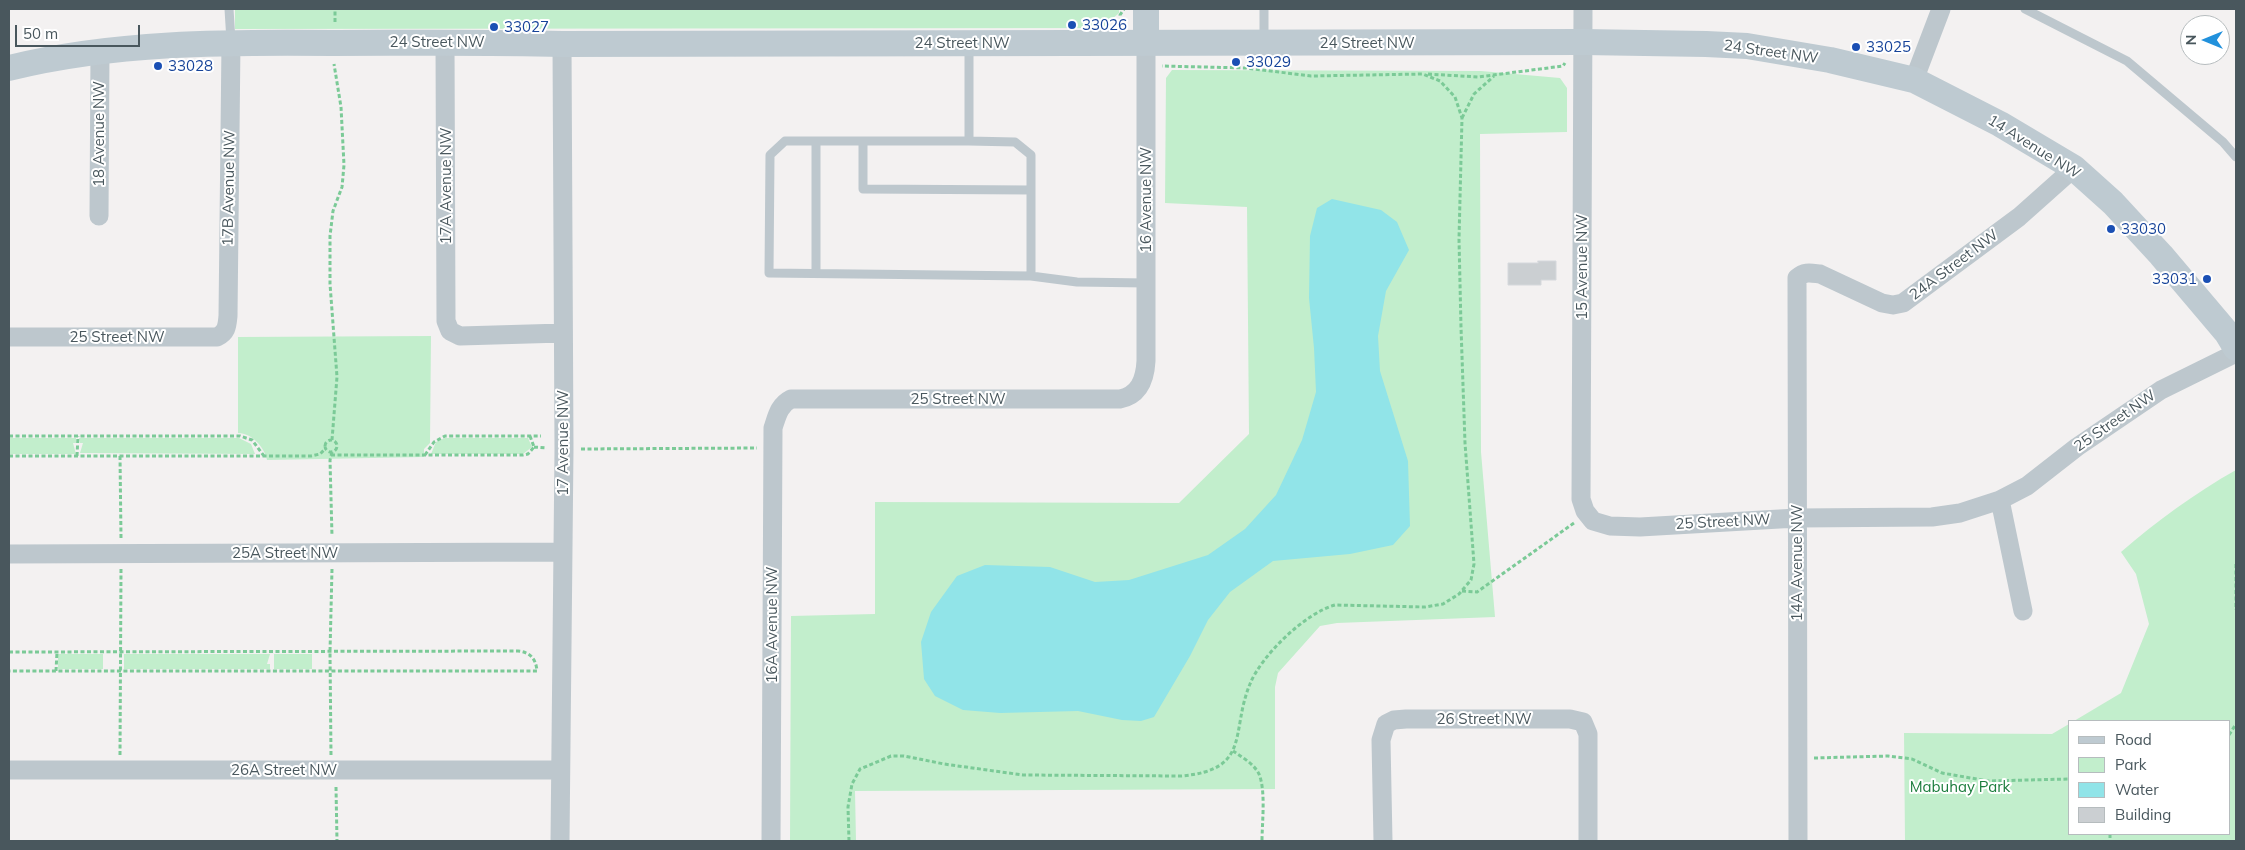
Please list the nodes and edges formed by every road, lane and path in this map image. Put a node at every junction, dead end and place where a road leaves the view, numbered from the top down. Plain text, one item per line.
1 (229, 9) edge
2 (335, 9) edge
3 (1146, 9) edge
4 (1264, 9) edge
5 (1583, 9) edge
6 (1941, 9) edge
7 (2025, 9) edge
8 (335, 18) dead end
9 (446, 41) junction
10 (231, 42) junction
11 (1583, 42) junction
12 (562, 44) junction
13 (969, 44) junction
14 (1264, 44) junction
15 (100, 52) junction
16 (1146, 54) junction
17 (9, 68) edge
18 (1423, 74) junction
19 (1495, 75) junction
20 (335, 77) dead end
21 (1914, 80) junction
22 (1462, 118) junction
23 (816, 141) junction
24 (863, 141) junction
25 (969, 141) junction
26 (2236, 157) edge
27 (2074, 168) junction
28 (1031, 190) junction
29 (99, 216) dead end
30 (816, 273) junction
31 (1031, 276) junction
32 (1146, 283) junction
33 (1796, 285) joint
34 (224, 333) joint
35 (563, 333) junction
36 (9, 337) edge
37 (2236, 348) edge
38 (2236, 353) edge
39 (1138, 390) joint
40 (780, 410) joint
41 (9, 436) edge
42 (78, 436) junction
43 (530, 436) junction
44 (540, 436) dead end
45 (332, 440) junction
46 (534, 447) junction
47 (548, 448) dead end
48 (773, 448) junction
49 (326, 449) junction
50 (580, 449) dead end
51 (331, 453) junction
52 (425, 455) junction
53 (9, 456) edge
54 (77, 456) junction
55 (120, 456) junction
56 (264, 456) junction
57 (2000, 500) junction
58 (1590, 517) junction
59 (1797, 518) junction
60 (332, 542) dead end
61 (121, 544) dead end
62 (562, 552) junction
63 (9, 554) edge
64 (121, 563) dead end
65 (2236, 564) edge
66 (332, 566) dead end
67 (1462, 591) junction
68 (2236, 610) edge
69 (2023, 611) dead end
70 (9, 652) edge
71 (57, 652) junction
72 (120, 652) junction
73 (330, 652) junction
74 (9, 671) edge
75 (56, 671) junction
76 (120, 671) junction
77 (330, 671) junction
78 (1233, 751) junction
79 (331, 758) dead end
80 (1798, 758) junction
81 (120, 761) dead end
82 (9, 770) edge
83 (560, 770) junction
84 (2068, 780) edge
85 (336, 783) dead end
86 (337, 841) edge
87 (560, 841) edge
88 (772, 841) edge
89 (849, 841) edge
90 (1262, 841) edge
91 (1383, 841) edge
92 (1588, 841) edge
93 (1798, 841) edge

1 - 10 lane
2 - 8 path
3 - 16 street, 16 Avenue NW
4 - 14 lane
5 - 11 street, 15 Avenue NW
6 - 21 street
7 - 26 lane
9 - 10 street, 24 Street NW
9 - 12 street, 24 Street NW
9 - 35 street, 17A Avenue NW
10 - 15 street, 24 Street NW
10 - 34 street, 17B Avenue NW
11 - 14 street, 24 Street NW
11 - 19 path
11 - 21 street, 24 Street NW
11 - 58 street, 15 Avenue NW
12 - 13 street, 24 Street NW
12 - 35 street, 17 Avenue NW
13 - 16 street, 24 Street NW
13 - 25 lane
14 - 16 street, 24 Street NW
15 - 17 street, 24 Street NW
15 - 29 street, 18 Avenue NW
16 - 18 path
16 - 32 street, 16 Avenue NW
18 - 19 path
18 - 22 path
19 - 22 path
20 - 45 path
21 - 27 street, 14 Avenue NW
22 - 67 path
23 - 24 lane
23 - 30 lane
23 - 30 lane
24 - 25 lane
24 - 28 lane
25 - 28 lane
27 - 33 street, 24A Street NW
27 - 37 street, 14 Avenue NW
28 - 31 lane
30 - 31 lane
31 - 32 lane
32 - 39 street, 16 Avenue NW
33 - 59 street, 14A Avenue NW
34 - 36 street, 25 Street NW
35 - 62 street, 17 Avenue NW
38 - 57 street, 25 Street NW
39 - 40 street, 25 Street NW
40 - 48 street, 16A Avenue NW
41 - 42 path
42 - 54 path
42 - 56 path
43 - 44 path
43 - 46 path
43 - 52 path
45 - 49 path
45 - 51 path
46 - 47 path
46 - 52 path
48 - 50 path
48 - 88 street, 16A Avenue NW
49 - 51 path
49 - 56 path
51 - 52 path
51 - 60 path
53 - 54 path
54 - 55 path
55 - 56 path
55 - 61 path
57 - 59 street, 25 Street NW
57 - 69 street
58 - 59 street, 25 Street NW
58 - 67 path
59 - 80 street, 14A Avenue NW
62 - 63 street, 25A Street NW
62 - 83 street, 17 Avenue NW
64 - 72 path
65 - 68 path
66 - 73 path
67 - 78 path
70 - 71 path
71 - 72 path
71 - 75 path
72 - 73 path
72 - 76 path
73 - 77 path
73 - 77 path
74 - 75 path
75 - 76 path
76 - 77 path
76 - 81 path
77 - 79 path
78 - 89 path
78 - 90 path
80 - 84 path
80 - 93 street, 14A Avenue NW
82 - 83 street, 26A Street NW
83 - 87 street, 17 Avenue NW
85 - 86 path
91 - 92 street, 26 Street NW

